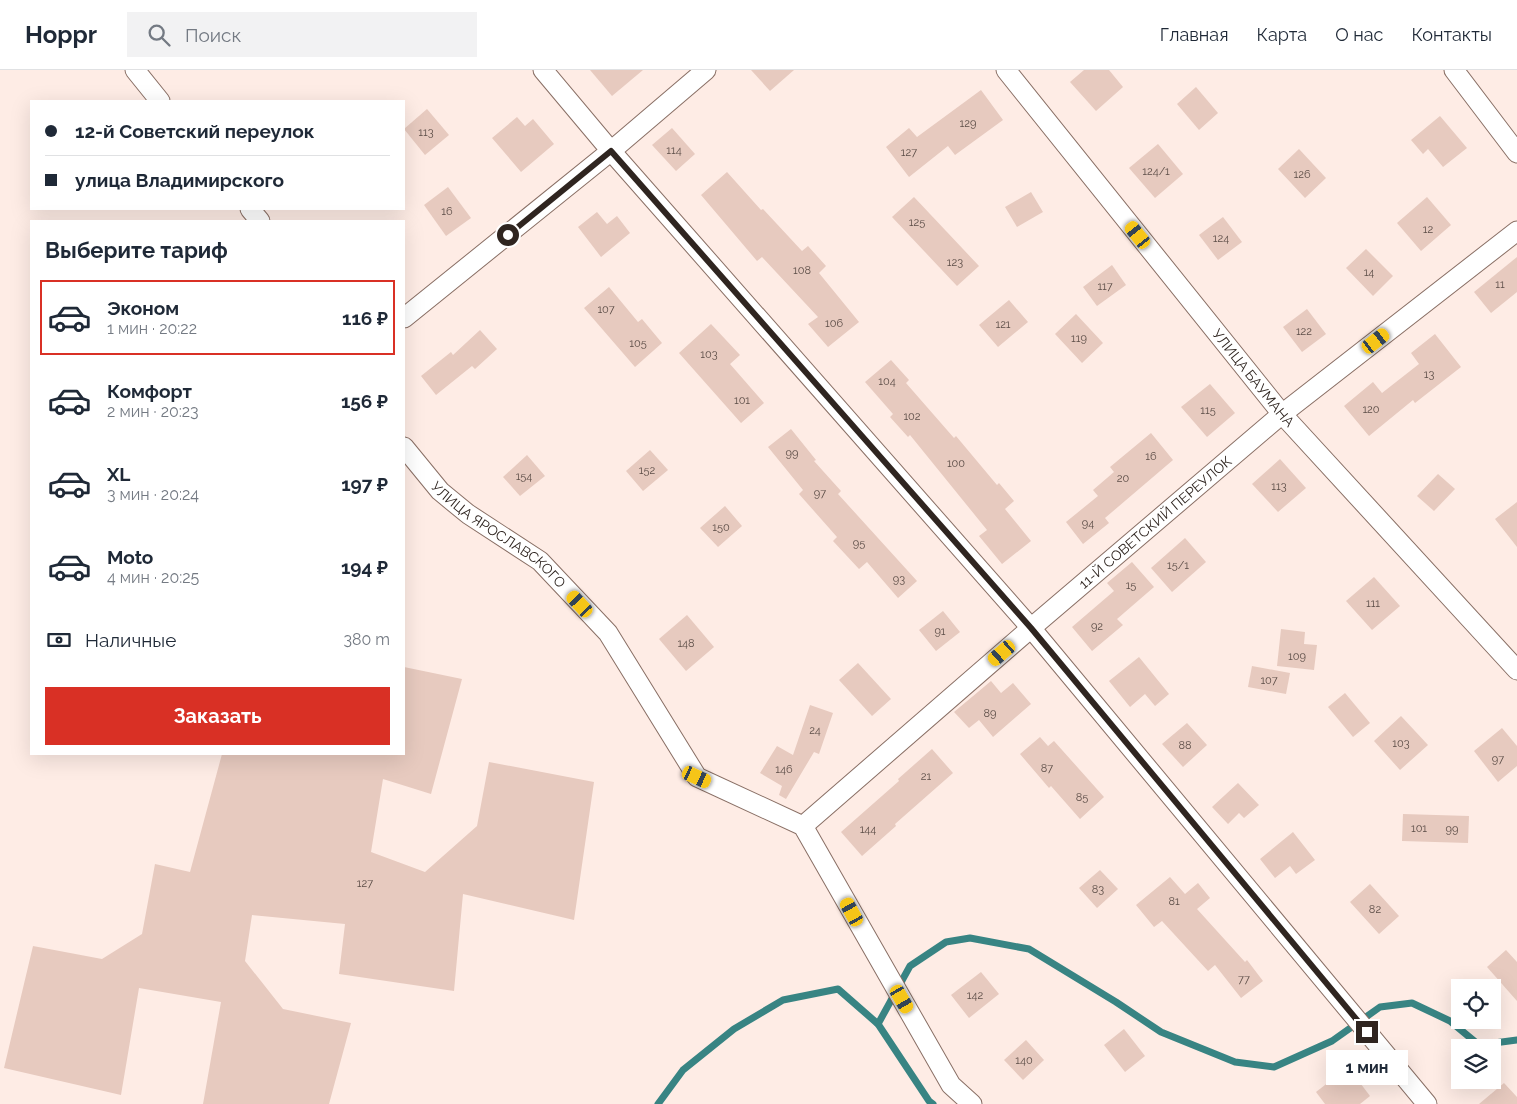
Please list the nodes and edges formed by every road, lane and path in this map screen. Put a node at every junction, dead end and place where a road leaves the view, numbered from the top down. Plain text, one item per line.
1 (135, 70) edge
2 (543, 70) edge
3 (706, 70) edge
4 (1006, 70) edge
5 (1454, 70) edge
6 (159, 100) edge
7 (611, 151) junction
8 (1517, 153) edge
9 (251, 210) edge
10 (259, 220) edge
11 (1517, 231) edge
12 (405, 317) edge
13 (1282, 414) junction
14 (405, 448) edge
15 (1031, 628) junction
16 (1517, 670) edge
17 (803, 826) junction
18 (972, 1104) edge
19 (1427, 1104) edge

1 - 6 street
2 - 7 street
3 - 7 street
4 - 13 street, УЛИЦА БАУМАНА
5 - 8 street
7 - 12 street
7 - 15 street
9 - 10 street
11 - 13 street, 11-Й СОВЕТСКИЙ ПЕРЕУЛОК
13 - 15 street, 11-Й СОВЕТСКИЙ ПЕРЕУЛОК
13 - 16 street, УЛИЦА БАУМАНА
14 - 17 street, УЛИЦА ЯРОСЛАВСКОГО
15 - 17 street, 11-Й СОВЕТСКИЙ ПЕРЕУЛОК
15 - 19 street
17 - 18 street

